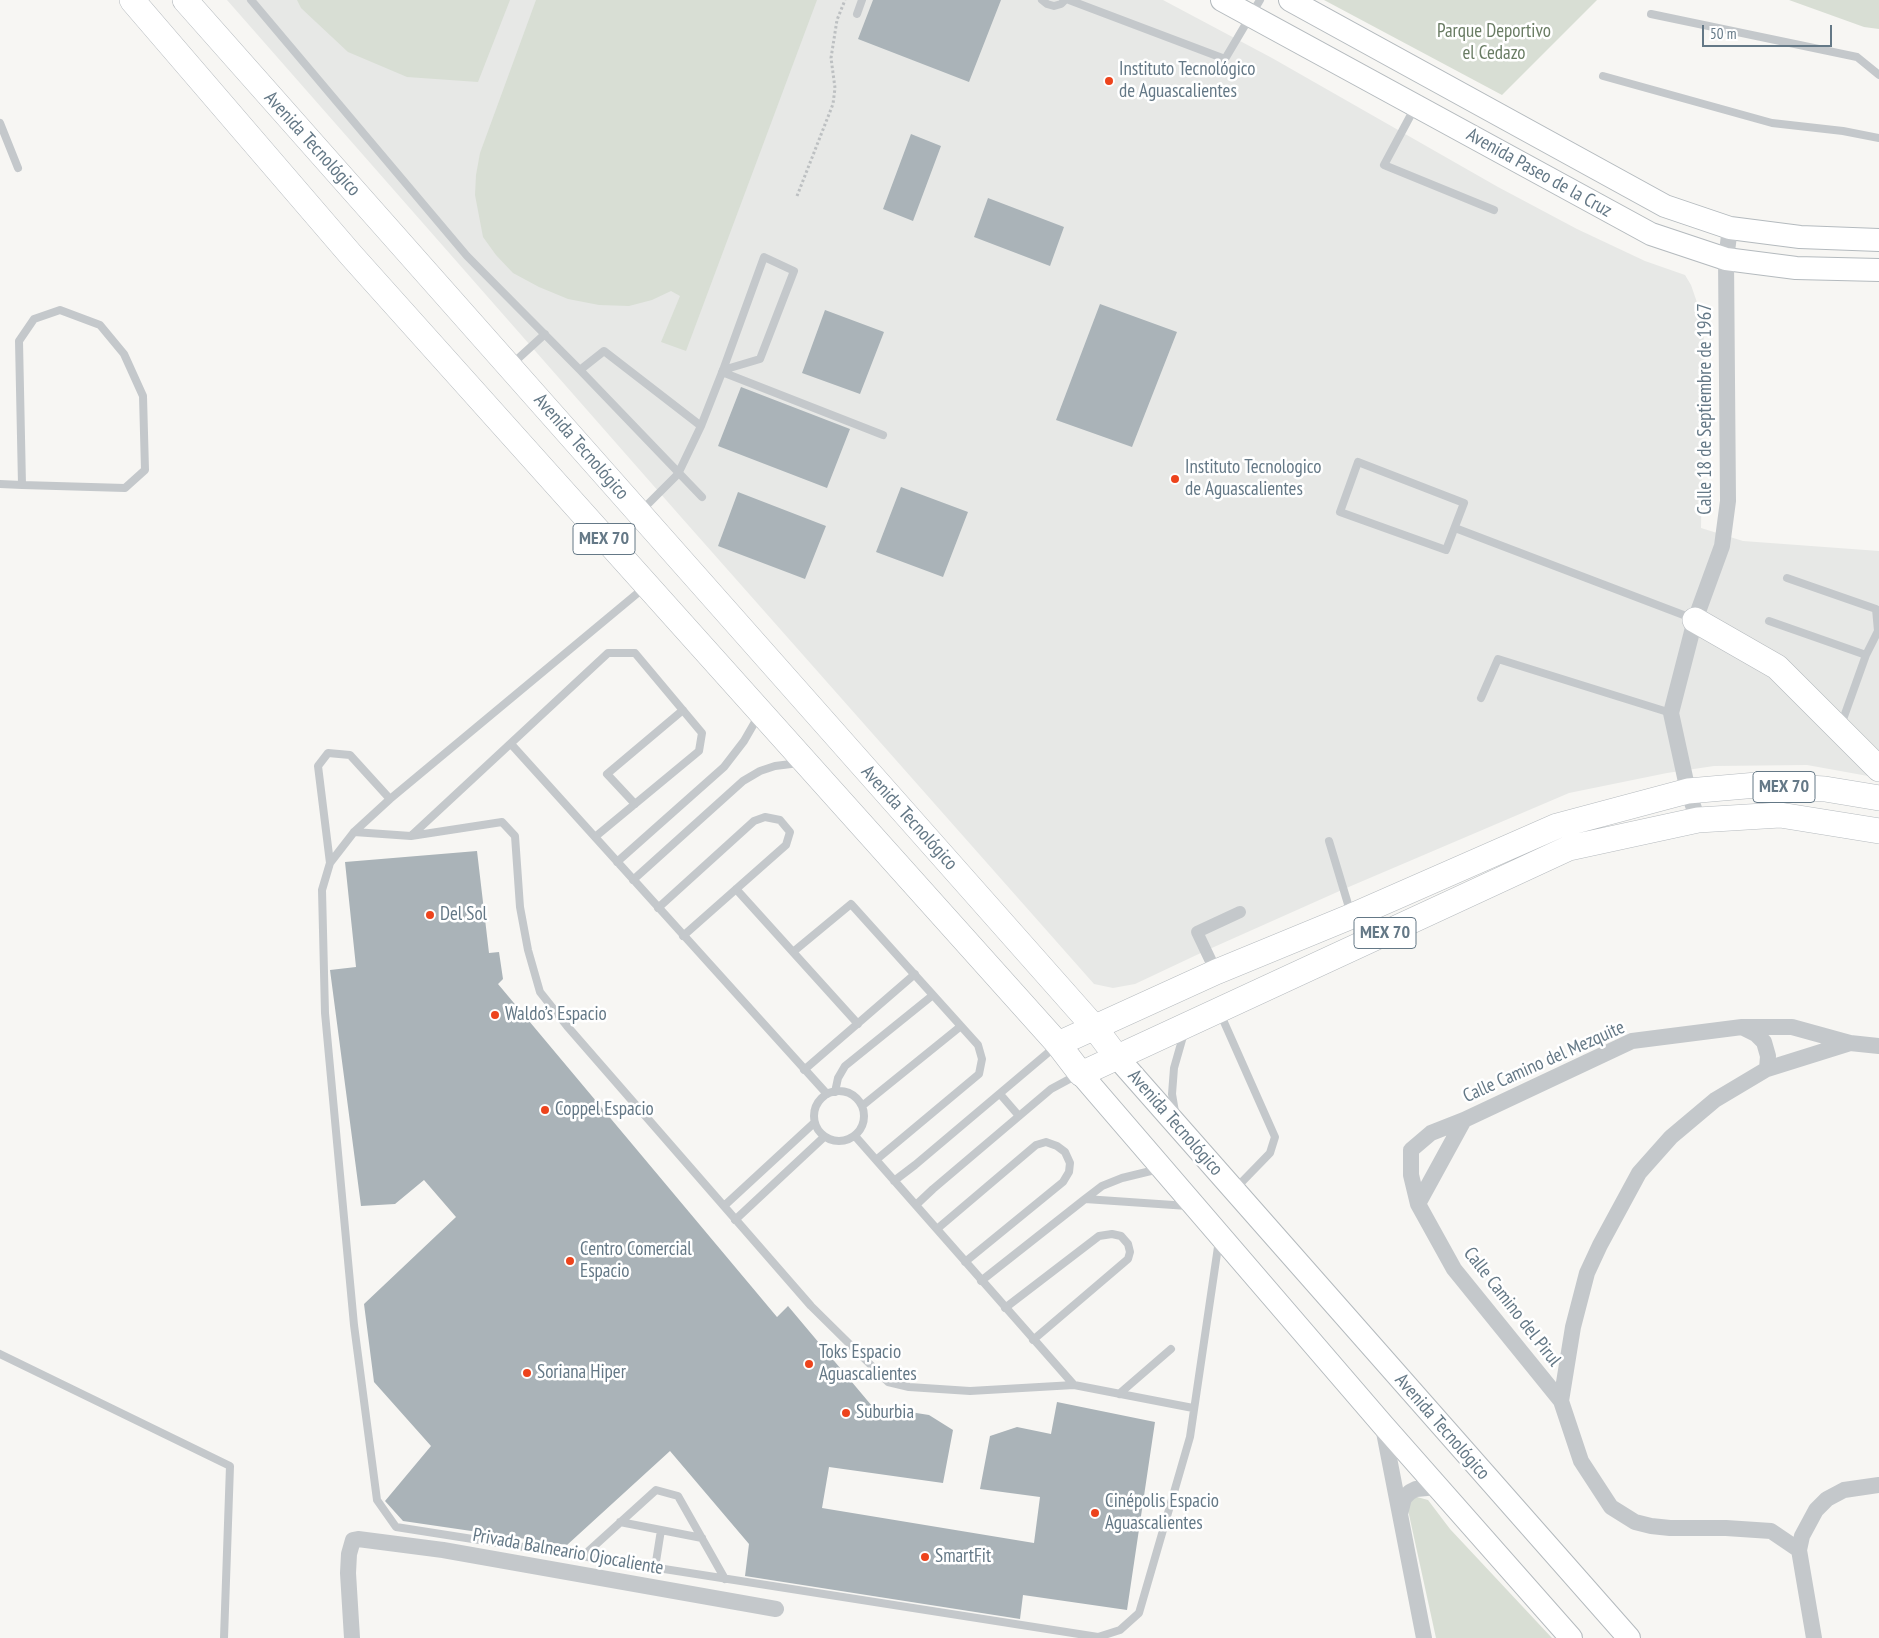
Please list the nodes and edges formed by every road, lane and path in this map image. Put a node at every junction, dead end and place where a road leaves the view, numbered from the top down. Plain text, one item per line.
1 (132, 0) edge
2 (185, 0) edge
3 (251, 0) edge
4 (845, 0) edge
5 (862, 0) edge
6 (1042, 0) edge
7 (1067, 0) edge
8 (1222, 0) edge
9 (1290, 0) edge
10 (1256, 8) edge
11 (857, 14) dead end
12 (1651, 14) dead end
13 (1879, 75) edge
14 (1603, 76) dead end
15 (1416, 106) junction
16 (0, 123) edge
17 (1879, 138) edge
18 (18, 168) dead end
19 (797, 196) dead end
20 (1494, 210) dead end
21 (1730, 228) junction
22 (1879, 240) edge
23 (1726, 259) junction
24 (1879, 270) edge
25 (545, 334) junction
26 (509, 366) junction
27 (580, 370) junction
28 (723, 371) junction
29 (700, 426) junction
30 (883, 435) dead end
31 (678, 474) junction
32 (0, 484) edge
33 (22, 485) junction
34 (702, 497) dead end
35 (639, 513) junction
36 (1455, 528) junction
37 (1787, 578) dead end
38 (646, 586) junction
39 (1695, 620) junction
40 (1769, 621) dead end
41 (1866, 655) junction
42 (1481, 698) dead end
43 (683, 710) junction
44 (1671, 713) junction
45 (760, 714) junction
46 (1840, 729) junction
47 (511, 744) junction
48 (804, 762) junction
49 (1879, 769) edge
50 (1688, 791) junction
51 (1879, 798) edge
52 (390, 799) junction
53 (635, 804) junction
54 (1698, 820) junction
55 (1879, 831) edge
56 (354, 832) junction
57 (411, 836) junction
58 (595, 837) junction
59 (1329, 841) dead end
60 (617, 862) junction
61 (330, 863) junction
62 (633, 880) junction
63 (736, 889) junction
64 (658, 908) junction
65 (1240, 912) dead end
66 (1352, 916) junction
67 (682, 936) junction
68 (793, 952) junction
69 (1216, 972) junction
70 (915, 974) junction
71 (933, 995) junction
72 (1218, 1009) junction
73 (1187, 1023) junction
74 (858, 1024) junction
75 (961, 1026) junction
76 (1742, 1027) junction
77 (1095, 1028) junction
78 (1850, 1043) junction
79 (1058, 1044) junction
80 (1879, 1046) edge
81 (1116, 1056) junction
82 (1767, 1069) junction
83 (804, 1070) junction
84 (1081, 1074) junction
85 (831, 1093) junction
86 (1000, 1094) junction
87 (862, 1106) junction
88 (1018, 1116) junction
89 (1464, 1120) junction
90 (814, 1123) junction
91 (1177, 1127) junction
92 (855, 1136) junction
93 (824, 1137) junction
94 (1412, 1150) joint
95 (876, 1160) junction
96 (1162, 1168) junction
97 (894, 1181) junction
98 (1234, 1190) junction
99 (1085, 1199) junction
100 (1418, 1204) junction
101 (916, 1205) junction
102 (724, 1206) junction
103 (1194, 1206) junction
104 (735, 1220) junction
105 (937, 1229) junction
106 (1220, 1235) junction
107 (965, 1262) junction
108 (981, 1281) junction
109 (1005, 1308) junction
110 (1033, 1340) junction
111 (1171, 1349) dead end
112 (0, 1354) edge
113 (1074, 1385) junction
114 (1119, 1394) junction
115 (1561, 1401) junction
116 (1193, 1408) junction
117 (1383, 1425) junction
118 (1879, 1485) edge
119 (1438, 1487) junction
120 (1400, 1514) junction
121 (620, 1522) junction
122 (661, 1530) junction
123 (702, 1538) junction
124 (1799, 1550) junction
125 (582, 1557) junction
126 (655, 1568) junction
127 (725, 1579) junction
128 (776, 1609) dead end
129 (224, 1638) edge
130 (352, 1638) edge
131 (1424, 1638) edge
132 (1572, 1638) edge
133 (1629, 1638) edge
134 (1814, 1638) edge

1 - 38 main road, Avenida Tecnológico / MEX 70
2 - 26 main road, Avenida Tecnológico / MEX 70
3 - 25 lane
4 - 19 path
5 - 11 lane
6 - 7 lane
7 - 10 lane
8 - 10 main road, Avenida Paseo de la Cruz
9 - 21 main road, Avenida Paseo de la Cruz
10 - 15 main road, Avenida Paseo de la Cruz
12 - 13 lane
14 - 17 lane
15 - 20 lane
15 - 23 main road, Avenida Paseo de la Cruz
16 - 18 lane
21 - 22 main road, Avenida Paseo de la Cruz
21 - 23 street, Calle 18 de Septiembre de 1967
23 - 24 main road, Avenida Paseo de la Cruz
23 - 39 street, Calle 18 de Septiembre de 1967
25 - 26 lane
25 - 27 lane
26 - 35 main road, Avenida Tecnológico / MEX 70
27 - 29 lane
27 - 31 lane
28 - 28 lane
28 - 29 lane
28 - 30 lane
29 - 31 lane
31 - 34 lane
31 - 35 lane
32 - 33 lane
33 - 33 lane
35 - 77 main road, Avenida Tecnológico / MEX 70
36 - 36 lane
36 - 39 lane
37 - 41 lane
38 - 45 main road, Avenida Tecnológico / MEX 70
38 - 52 lane
39 - 44 street, Calle 18 de Septiembre de 1967
39 - 46 main road
40 - 41 lane
41 - 46 lane
42 - 44 lane
43 - 47 lane
43 - 53 lane
43 - 53 lane
44 - 50 street, Calle 18 de Septiembre de 1967
45 - 48 main road, Avenida Tecnológico / MEX 70
45 - 60 lane
46 - 49 main road
47 - 57 lane
47 - 58 lane
48 - 62 lane
48 - 79 main road, Avenida Tecnológico / MEX 70
50 - 51 main road, MEX 70
50 - 54 street, Calle 18 de Septiembre de 1967
50 - 66 main road, MEX 70
52 - 56 lane
52 - 61 lane
53 - 58 lane
54 - 55 main road, MEX 70
54 - 72 main road, MEX 70
56 - 57 lane
56 - 61 lane
57 - 102 lane
58 - 60 lane
59 - 66 lane
60 - 62 lane
61 - 125 lane
62 - 64 lane
63 - 64 lane
63 - 67 lane
63 - 68 lane
64 - 67 lane
65 - 69 street
66 - 69 main road, MEX 70
67 - 83 lane
68 - 70 lane
68 - 74 lane
69 - 77 main road, MEX 70
70 - 71 lane
70 - 74 lane
71 - 75 lane
71 - 85 lane
72 - 73 main road, MEX 70
72 - 98 lane
73 - 81 main road, MEX 70
73 - 91 lane
74 - 83 lane
75 - 87 lane
75 - 95 lane
76 - 78 street, Calle Camino del Mezquite
76 - 82 street
76 - 89 street, Calle Camino del Mezquite
77 - 79 main road, MEX 70
77 - 81 main road, Avenida Tecnológico / MEX 70
78 - 80 street
78 - 82 street
79 - 84 main road, Avenida Tecnológico / MEX 70
79 - 86 lane
81 - 84 main road, MEX 70
81 - 91 main road, Avenida Tecnológico / MEX 70
82 - 115 street
83 - 85 lane
84 - 88 lane
84 - 96 main road, Avenida Tecnológico / MEX 70
85 - 87 lane
85 - 90 lane
86 - 88 lane
86 - 97 lane
87 - 92 lane
88 - 101 lane
89 - 94 street, Calle Camino del Mezquite
89 - 100 street
90 - 93 lane
90 - 102 lane
91 - 98 main road, Avenida Tecnológico / MEX 70
92 - 93 lane
92 - 95 lane
93 - 104 lane
94 - 100 street, Calle Camino del Pirul
95 - 97 lane
96 - 99 lane
96 - 103 main road, Avenida Tecnológico / MEX 70
97 - 101 lane
98 - 133 main road, Avenida Tecnológico / MEX 70
99 - 103 lane
99 - 108 lane
100 - 115 street, Calle Camino del Pirul
101 - 105 lane
102 - 104 lane
103 - 106 main road, Avenida Tecnológico / MEX 70
104 - 113 lane
105 - 107 lane
105 - 107 lane
106 - 116 lane
106 - 117 main road, Avenida Tecnológico / MEX 70
107 - 108 lane
108 - 109 lane
109 - 110 lane
109 - 110 lane
110 - 113 lane
111 - 114 lane
112 - 129 lane
113 - 114 lane
114 - 116 lane
115 - 124 street
116 - 127 lane
117 - 119 main road, Avenida Tecnológico / MEX 70
117 - 120 street, Avenida Tecnológico
118 - 124 street
119 - 120 street
119 - 132 main road, Avenida Tecnológico / MEX 70
120 - 131 street, Avenida Tecnológico
121 - 122 lane
121 - 123 lane
121 - 125 lane
122 - 123 lane
122 - 126 lane
123 - 127 lane
124 - 134 street
125 - 126 lane
126 - 127 lane
128 - 130 street, Privada Balneario Ojocaliente

